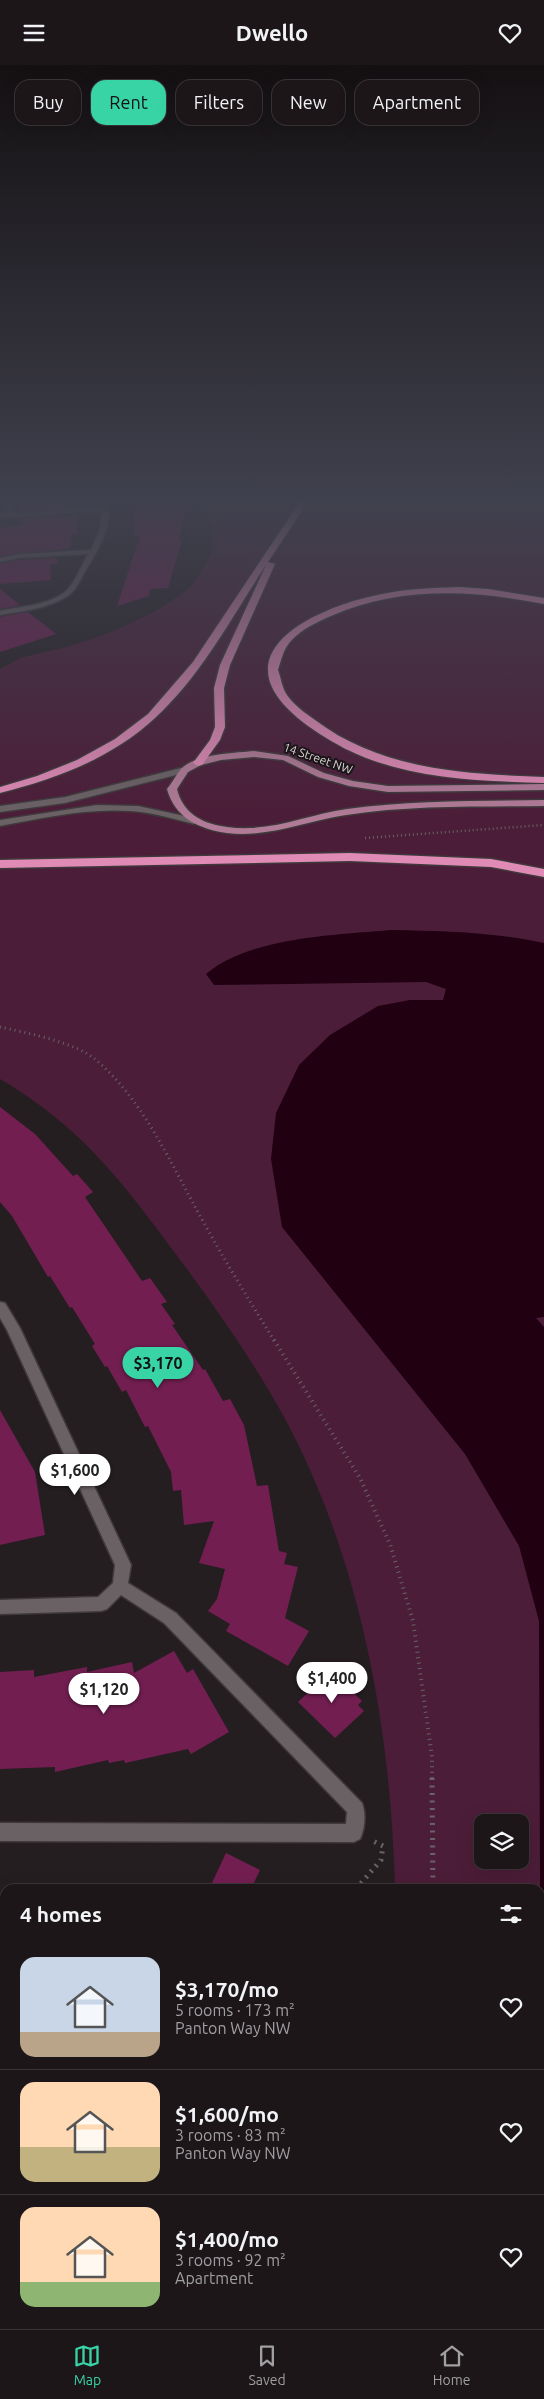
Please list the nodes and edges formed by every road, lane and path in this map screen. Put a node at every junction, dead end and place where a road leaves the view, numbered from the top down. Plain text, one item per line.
1 (29, 606) edge
2 (235, 606) edge
3 (252, 606) edge
4 (348, 606) edge
5 (0, 613) edge
6 (198, 763) junction
7 (185, 770) junction
8 (544, 780) edge
9 (544, 787) edge
10 (0, 790) edge
11 (544, 803) edge
12 (0, 809) edge
13 (194, 821) junction
14 (0, 823) edge
15 (0, 864) edge
16 (544, 873) edge
17 (0, 1027) edge
18 (0, 1307) edge
19 (120, 1586) junction
20 (0, 1607) edge
21 (0, 1832) edge
22 (354, 1833) junction
23 (360, 1884) edge
24 (433, 1884) edge

1 - 5 street
2 - 10 highway
3 - 6 highway
4 - 8 highway
6 - 7 main road, 14 Street NW
6 - 9 main road, 14 Street NW
7 - 12 street, 14 Street NW
7 - 13 main road
11 - 13 main road
13 - 14 street
15 - 16 highway
17 - 24 path
18 - 19 street
19 - 20 street
19 - 22 street
21 - 22 street
22 - 23 path

